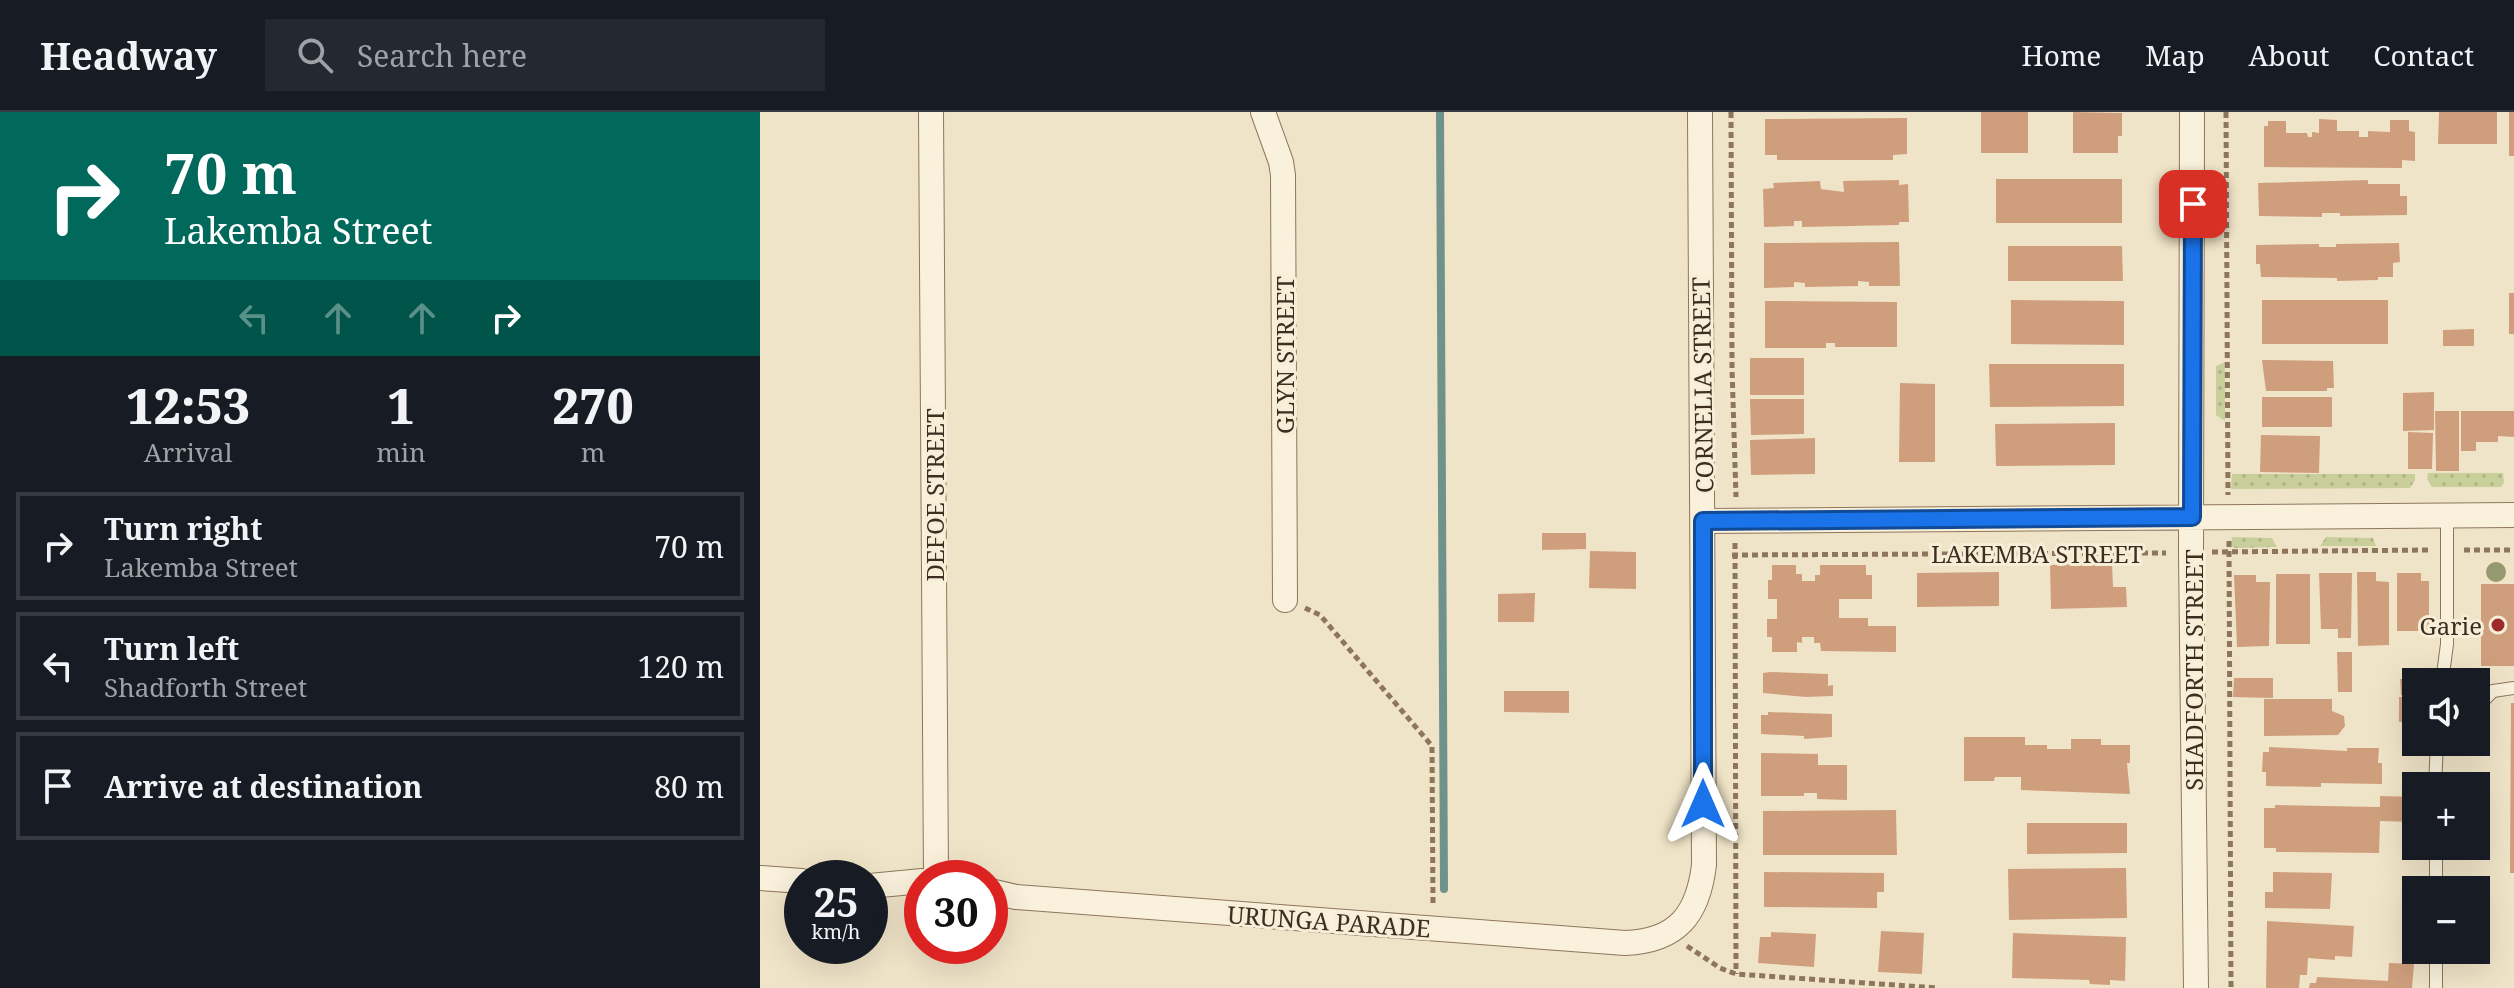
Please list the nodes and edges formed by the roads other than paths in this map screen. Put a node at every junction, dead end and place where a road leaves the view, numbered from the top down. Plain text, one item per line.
1 (931, 112) edge
2 (1263, 112) edge
3 (1700, 112) edge
4 (2192, 112) edge
5 (2514, 515) edge
6 (2447, 516) junction
7 (2192, 517) junction
8 (1703, 521) junction
9 (1285, 600) road end
10 (2444, 668) edge
11 (2514, 688) edge
12 (2490, 694) edge
13 (936, 860) edge
14 (760, 878) edge
15 (784, 880) edge
16 (1008, 895) edge
17 (1667, 933) joint
18 (2436, 964) edge
19 (2196, 988) edge
20 (2436, 988) edge

1 - 13 street, DEFOE STREET
2 - 9 street, GLYN STREET
3 - 8 street, CORNELIA STREET
4 - 7 street, SHADFORTH STREET
5 - 6 street, LAKEMBA STREET
6 - 7 street, LAKEMBA STREET
6 - 10 lane
7 - 8 street, LAKEMBA STREET
7 - 19 street, SHADFORTH STREET
8 - 17 street, CORNELIA STREET
11 - 12 lane
14 - 15 street
16 - 17 street, URUNGA PARADE
18 - 20 lane

